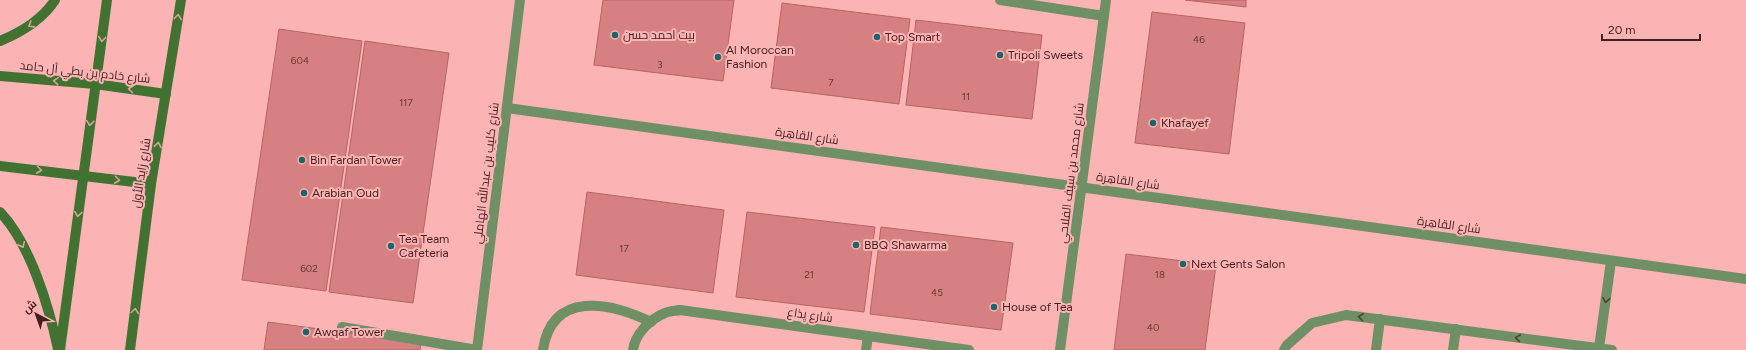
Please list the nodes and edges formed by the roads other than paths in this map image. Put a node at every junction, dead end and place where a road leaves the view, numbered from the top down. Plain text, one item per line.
1 (55, 0) edge
2 (107, 0) edge
3 (181, 0) edge
4 (520, 0) edge
5 (1000, 0) edge
6 (1106, 0) edge
7 (1104, 16) junction
8 (0, 41) edge
9 (0, 76) edge
10 (95, 84) junction
11 (166, 94) junction
12 (507, 108) junction
13 (0, 166) edge
14 (83, 176) junction
15 (151, 184) junction
16 (1083, 188) junction
17 (0, 212) edge
18 (1612, 261) junction
19 (1746, 279) edge
20 (1380, 319) junction
21 (651, 322) junction
22 (342, 327) dead end
23 (1456, 329) junction
24 (868, 336) junction
25 (1545, 346) edge
26 (1599, 348) junction
27 (59, 350) edge
28 (130, 350) edge
29 (477, 350) edge
30 (543, 350) edge
31 (632, 350) edge
32 (866, 350) edge
33 (969, 350) edge
34 (1060, 350) edge
35 (1284, 350) edge
36 (1376, 350) edge
37 (1453, 350) edge
38 (1612, 350) edge

1 -> 8 main road
2 -> 10 main road
11 -> 3 main road, شارع زايد الأول
4 - 12 street, شارع كليب بن عبدالله الهاملي
5 - 7 street
6 - 7 street, شارع محمد بن سيف الفلاحي
7 - 16 street, شارع محمد بن سيف الفلاحي
10 -> 9 main road, شارع خادم بن بطي آل حامد
11 -> 10 main road, شارع خادم بن بطي آل حامد
10 -> 14 main road
15 -> 11 main road, شارع زايد الأول
12 - 16 street, شارع القاهِرة
12 - 29 street, شارع كليب بن عبدالله الهاملي
13 -> 14 main road
14 -> 15 main road
14 -> 27 main road
28 -> 15 main road, شارع زايد الأول
16 - 18 street, شارع القاهِرة
16 - 34 street, شارع محمد بن سيف الفلاحي
17 -> 27 main road
18 - 19 street, شارع القاهِرة
18 -> 26 street
20 - 23 street
20 -> 35 street
20 - 36 street
21 - 24 street, شارع يِذاع
21 - 30 street
21 - 31 street, شارع يِذاع
22 - 29 street
25 -> 23 street
23 - 37 street
24 - 32 street
24 - 33 street, شارع يِذاع
25 - 26 street
26 - 38 street

